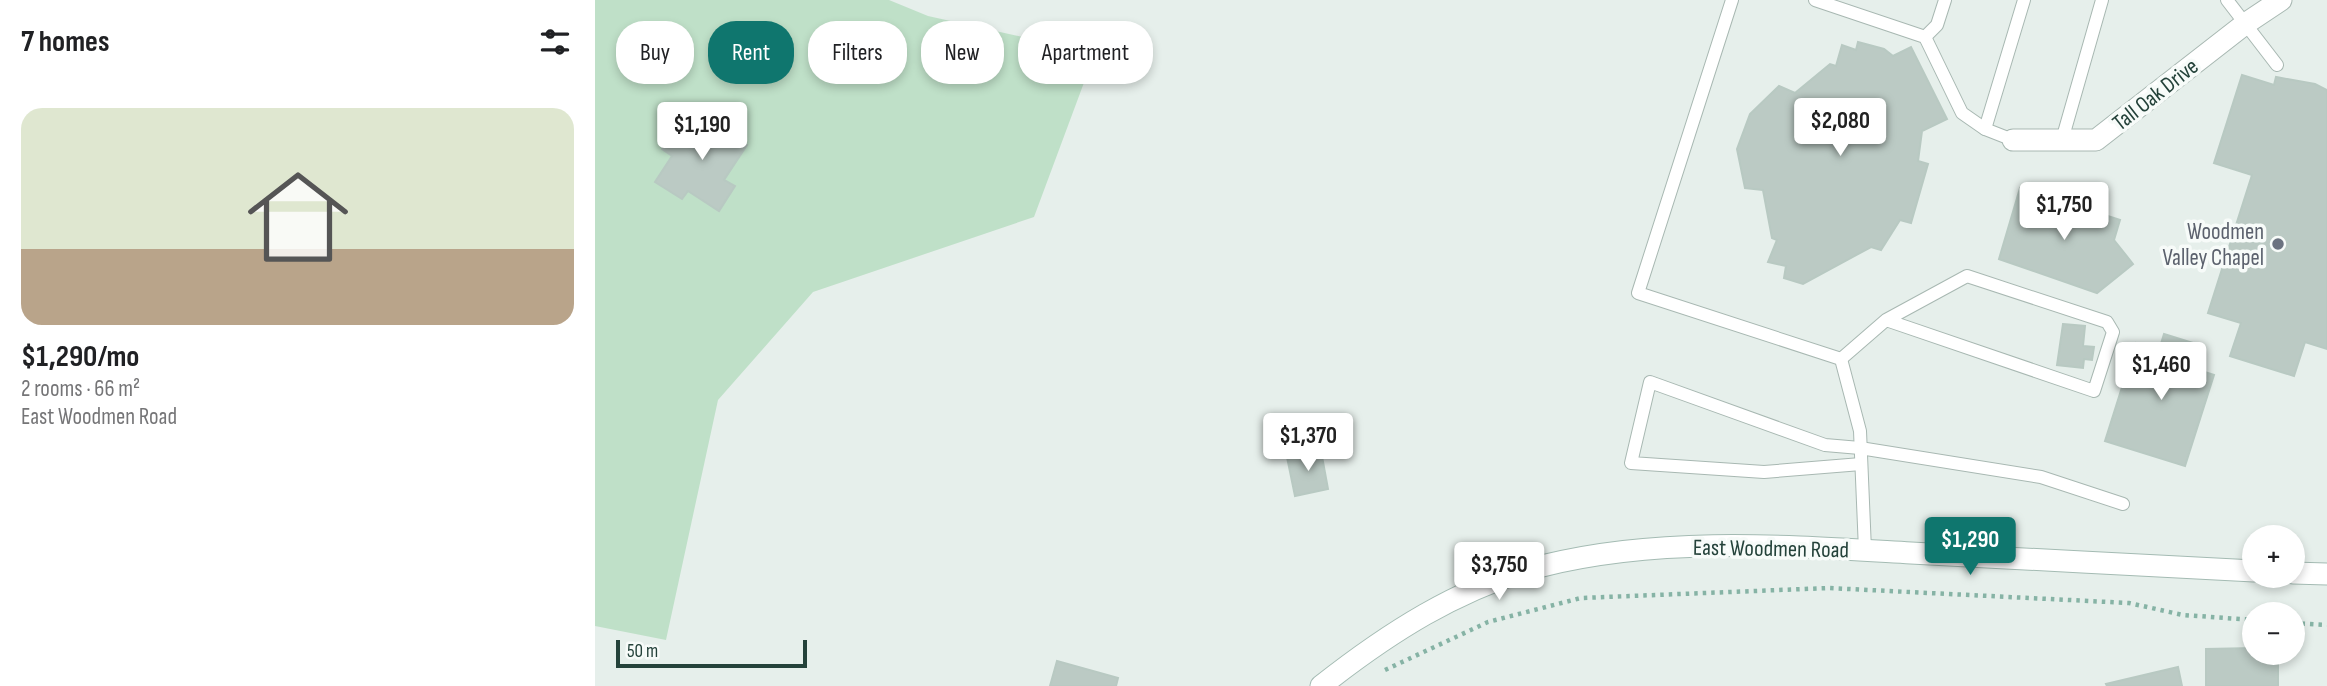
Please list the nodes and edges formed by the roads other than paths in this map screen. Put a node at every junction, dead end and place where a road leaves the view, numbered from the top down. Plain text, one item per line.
1 (1732, 0) edge
2 (1815, 0) edge
3 (1945, 0) edge
4 (2024, 0) edge
5 (2102, 0) edge
6 (2227, 0) edge
7 (2281, 0) edge
8 (2245, 24) junction
9 (1925, 37) junction
10 (2277, 65) dead end
11 (1986, 129) junction
12 (2013, 140) joint
13 (2062, 140) junction
14 (1886, 320) junction
15 (1841, 359) junction
16 (1860, 448) junction
17 (1861, 464) junction
18 (2123, 504) dead end
19 (1865, 550) junction
20 (2242, 570) edge
21 (2305, 573) edge
22 (2327, 574) edge
23 (1321, 686) edge

1 - 15 lane
2 - 9 lane
3 - 9 lane
4 - 11 lane
5 - 13 lane
6 - 8 lane
7 - 8 main road, Tall Oak Drive
8 - 10 lane
8 - 13 main road, Tall Oak Drive
9 - 11 lane
11 - 12 lane
12 - 13 main road, Tall Oak Drive
14 - 14 lane
14 - 15 lane
15 - 16 lane
16 - 17 lane
16 - 17 lane
16 - 18 lane
17 - 19 lane
19 - 20 main road, East Woodmen Road
19 - 23 main road, East Woodmen Road
21 - 22 main road

